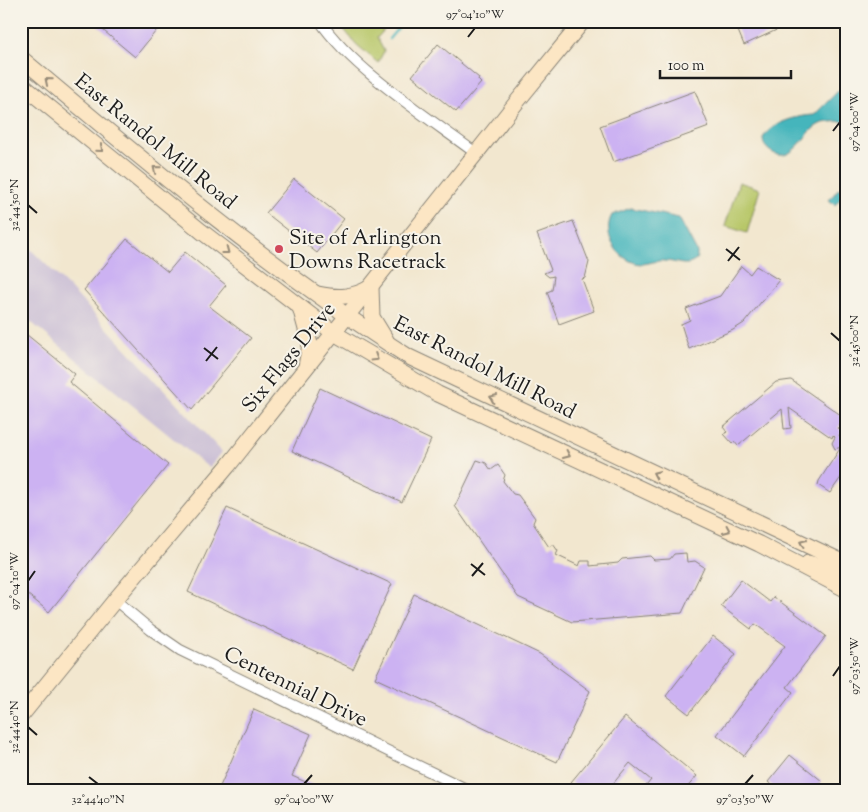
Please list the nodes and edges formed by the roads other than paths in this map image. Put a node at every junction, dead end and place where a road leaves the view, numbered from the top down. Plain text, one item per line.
1 (320, 21) edge
2 (583, 21) edge
3 (21, 58) edge
4 (21, 84) edge
5 (476, 154) junction
6 (371, 287) junction
7 (314, 294) junction
8 (300, 307) junction
9 (346, 317) junction
10 (334, 333) junction
11 (390, 345) junction
12 (306, 367) junction
13 (495, 421) junction
14 (574, 436) junction
15 (792, 561) junction
16 (847, 564) edge
17 (847, 577) edge
18 (847, 590) edge
19 (115, 600) junction
20 (22, 713) edge
21 (470, 791) edge

1 - 5 street
2 - 5 main road, Six Flags Drive
7 -> 3 main road, East Randol Mill Road
4 -> 8 main road, East Randol Mill Road
5 - 6 main road, Six Flags Drive
6 - 7 main road
6 - 9 main road, Six Flags Drive
6 - 11 main road
7 - 9 main road, East Randol Mill Road
8 - 10 main road, East Randol Mill Road
8 - 12 main road
9 - 10 main road, Six Flags Drive
9 - 11 main road, East Randol Mill Road
10 - 12 main road, Six Flags Drive
10 -> 13 main road, East Randol Mill Road
14 -> 11 main road, East Randol Mill Road
12 - 19 main road, Six Flags Drive
13 - 14 main road
13 -> 15 main road, East Randol Mill Road
16 -> 14 main road, East Randol Mill Road
15 - 17 main road
15 - 18 main road, East Randol Mill Road
19 - 20 main road, Six Flags Drive
19 - 21 street, Centennial Drive

